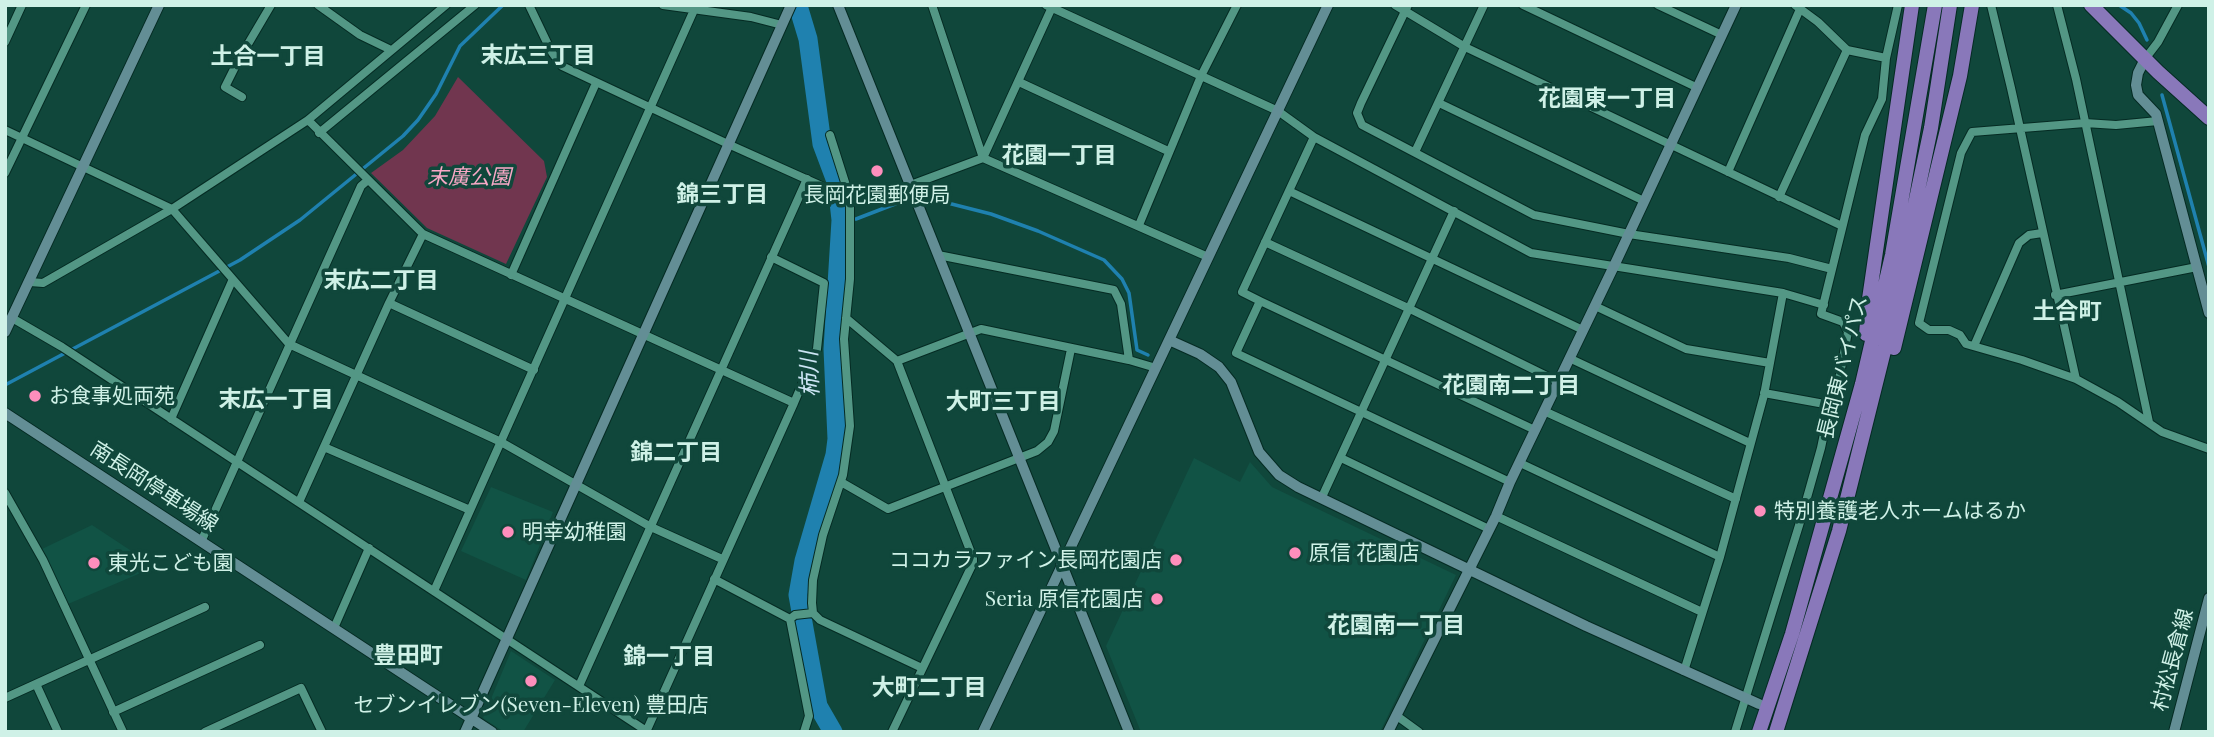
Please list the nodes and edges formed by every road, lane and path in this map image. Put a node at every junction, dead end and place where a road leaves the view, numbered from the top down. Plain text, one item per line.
1 (22, 5) edge
2 (86, 5) edge
3 (271, 5) edge
4 (446, 5) edge
5 (475, 5) edge
6 (529, 5) edge
7 (663, 5) edge
8 (747, 5) edge
9 (791, 5) edge
10 (838, 5) edge
11 (932, 5) edge
12 (1237, 5) edge
13 (1328, 5) edge
14 (1395, 5) edge
15 (1484, 5) edge
16 (1523, 5) edge
17 (1658, 5) edge
18 (1736, 5) edge
19 (1898, 5) edge
20 (1912, 5) edge
21 (1935, 5) edge
22 (1950, 5) edge
23 (1972, 5) edge
24 (1991, 5) edge
25 (2057, 5) edge
26 (2091, 5) edge
27 (2178, 5) edge
28 (156, 6) edge
29 (320, 6) edge
30 (1050, 6) edge
31 (1798, 7) edge
32 (1406, 8) edge
33 (694, 10) junction
34 (751, 17) junction
35 (782, 25) junction
36 (1722, 36) junction
37 (5, 42) edge
38 (1465, 47) junction
39 (391, 50) junction
40 (1847, 50) junction
41 (1886, 58) junction
42 (2145, 59) junction
43 (1201, 76) junction
44 (1020, 82) junction
45 (596, 83) junction
46 (1698, 88) junction
47 (242, 97) dead end
48 (1439, 103) junction
49 (652, 107) junction
50 (1278, 111) junction
51 (2209, 118) edge
52 (308, 121) junction
53 (2158, 121) junction
54 (2085, 123) junction
55 (2020, 128) junction
56 (5, 130) edge
57 (319, 134) junction
58 (830, 135) dead end
59 (1314, 137) junction
60 (22, 138) junction
61 (728, 144) junction
62 (1670, 145) junction
63 (1168, 151) junction
64 (1415, 152) junction
65 (983, 158) junction
66 (83, 167) junction
67 (1728, 172) junction
68 (5, 173) edge
69 (367, 179) junction
70 (807, 179) junction
71 (910, 186) junction
72 (1289, 191) junction
73 (848, 197) junction
74 (1779, 197) junction
75 (1644, 201) junction
76 (172, 209) junction
77 (1454, 211) junction
78 (1139, 225) junction
79 (1842, 226) junction
80 (2042, 233) junction
81 (423, 234) junction
82 (1629, 234) junction
83 (1265, 242) junction
84 (938, 255) junction
85 (771, 257) junction
86 (1208, 257) junction
87 (1433, 258) junction
88 (1614, 265) junction
89 (2197, 267) junction
90 (1832, 269) junction
91 (511, 275) junction
92 (230, 278) junction
93 (30, 282) junction
94 (2119, 283) junction
95 (1783, 293) junction
96 (2055, 295) junction
97 (565, 300) junction
98 (1260, 301) junction
99 (389, 303) junction
100 (1824, 304) junction
101 (1595, 306) junction
102 (1410, 309) junction
103 (2209, 313) edge
104 (12, 318) junction
105 (846, 318) junction
106 (1583, 330) junction
107 (5, 332) edge
108 (969, 333) junction
109 (643, 336) junction
110 (1169, 340) junction
111 (289, 344) junction
112 (1974, 346) junction
113 (1071, 349) junction
114 (1569, 358) junction
115 (1129, 360) junction
116 (1386, 360) junction
117 (897, 361) junction
118 (1770, 363) junction
119 (721, 368) junction
120 (1156, 368) junction
121 (534, 370) junction
122 (356, 376) junction
123 (2076, 379) junction
124 (1557, 381) junction
125 (1862, 384) junction
126 (1764, 393) junction
127 (794, 403) junction
128 (1830, 405) junction
129 (1544, 411) junction
130 (1363, 412) junction
131 (5, 413) edge
132 (171, 419) junction
133 (2149, 422) junction
134 (1535, 430) junction
135 (501, 442) junction
136 (1750, 443) junction
137 (324, 447) junction
138 (2209, 449) edge
139 (1018, 457) junction
140 (1341, 458) junction
141 (237, 461) junction
142 (1520, 463) junction
143 (841, 482) junction
144 (1510, 482) junction
145 (576, 485) junction
146 (947, 486) junction
147 (5, 493) edge
148 (1322, 497) junction
149 (1736, 499) junction
150 (299, 502) junction
151 (470, 510) junction
152 (1496, 516) junction
153 (651, 527) junction
154 (1489, 529) junction
155 (1839, 531) junction
156 (201, 542) junction
157 (369, 548) junction
158 (1720, 557) junction
159 (722, 559) junction
160 (1062, 565) junction
161 (1470, 570) junction
162 (714, 579) junction
163 (434, 591) junction
164 (2209, 598) edge
165 (205, 607) dead end
166 (1702, 612) junction
167 (811, 613) junction
168 (792, 617) junction
169 (334, 628) junction
170 (506, 639) junction
171 (260, 645) dead end
172 (89, 660) junction
173 (922, 668) junction
174 (1684, 671) junction
175 (36, 684) junction
176 (579, 686) junction
177 (5, 698) edge
178 (1747, 698) junction
179 (1759, 704) dead end
180 (113, 712) junction
181 (1397, 716) junction
182 (471, 718) junction
183 (647, 731) edge
184 (58, 732) edge
185 (122, 732) edge
186 (205, 732) edge
187 (322, 732) edge
188 (465, 732) edge
189 (492, 732) edge
190 (803, 732) edge
191 (892, 732) edge
192 (983, 732) edge
193 (1129, 732) edge
194 (1388, 732) edge
195 (1419, 732) edge
196 (1735, 732) edge
197 (1759, 732) edge
198 (1776, 732) edge
199 (2174, 732) edge

1 - 37 street
2 - 60 street
3 - 47 street
4 - 39 street
5 - 57 street
6 - 45 street
7 - 33 street
8 - 34 street
9 - 35 street
10 - 71 street
11 - 65 street
12 - 43 street
13 - 50 street
14 - 32 street
15 - 38 street
16 - 46 street
17 - 36 street
18 - 36 street
19 - 41 street
20 - 125 highway
21 - 125 highway, 長岡東バイパス
22 - 155 highway, 長岡東バイパス
23 - 155 highway
24 - 55 street
25 - 54 street
26 - 42 highway
27 - 42 street
28 - 66 street
29 - 39 street
30 - 43 street
30 - 44 street
31 - 40 street
31 - 67 street
32 - 38 street
32 - 64 street
33 - 34 street
33 - 49 street
34 - 35 street
35 - 61 street
36 - 46 street
38 - 48 street
38 - 62 street
39 - 52 street
40 - 41 street
40 - 74 street
41 - 79 street
42 - 51 highway
42 - 53 street
43 - 50 street
43 - 63 street
44 - 63 street
44 - 65 street
45 - 49 street
45 - 91 street
46 - 62 street
48 - 64 street
48 - 75 street
49 - 61 street
49 - 97 street
50 - 59 street
50 - 86 street
52 - 57 street
52 - 76 street
53 - 54 street
53 - 89 street
54 - 55 street
54 - 94 street
55 - 80 street
55 - 112 street
56 - 60 street
57 - 69 street
58 - 73 street
59 - 72 street
59 - 77 street
60 - 66 street
60 - 68 street
61 - 70 street
61 - 109 street
62 - 67 street
62 - 75 street
63 - 78 street
64 - 82 street
65 - 71 street
65 - 78 street
66 - 76 street
66 - 93 street
67 - 74 street
69 - 81 street
69 - 111 street
70 - 73 street
70 - 85 street
71 - 73 street
71 - 84 street
72 - 83 street
72 - 87 street
73 - 105 street
74 - 79 street
75 - 82 street
76 - 92 street
76 - 93 street
77 - 87 street
77 - 88 street
78 - 86 street
79 - 90 street
80 - 96 street
80 - 112 street
81 - 91 street
81 - 99 street
82 - 88 street
82 - 90 street
83 - 98 street
83 - 102 street
84 - 108 street
84 - 115 street
85 - 119 street
85 - 127 street
86 - 110 street
87 - 102 street
87 - 106 street
88 - 95 street
88 - 101 street
89 - 94 street
89 - 103 street
90 - 100 street
91 - 97 street
92 - 111 street
92 - 132 street
93 - 104 street
94 - 96 street
94 - 133 street
95 - 100 street
95 - 118 street
96 - 123 street
97 - 109 street
97 - 121 street
98 - 116 street
98 - 130 street
99 - 121 street
99 - 122 street
100 - 128 street
101 - 106 street
101 - 118 street
102 - 116 street
102 - 124 street
104 - 107 street
104 - 132 street
105 - 117 street
105 - 143 street
106 - 114 street
108 - 113 street
108 - 117 street
108 - 139 street
109 - 119 street
109 - 145 street
110 - 120 street
110 - 148 street
111 - 122 street
111 - 141 street
112 - 123 street
113 - 115 street
113 - 139 street
114 - 124 street
114 - 136 street
115 - 120 street
116 - 130 street
116 - 134 street
117 - 146 street
118 - 126 street
119 - 127 street
119 - 153 street
120 - 160 street
121 - 135 street
122 - 135 street
122 - 137 street
123 - 133 street
124 - 129 street
125 - 197 highway, 長岡東バイパス
126 - 128 street
126 - 136 street
127 - 159 street
128 - 178 street
129 - 134 street
129 - 149 street
130 - 140 street
130 - 144 street
131 - 156 street, 南長岡停車場線
132 - 141 street
133 - 138 street
134 - 142 street
135 - 145 street
135 - 151 street
136 - 149 street
137 - 150 street
137 - 151 street
139 - 146 street
139 - 160 street
140 - 148 street
140 - 154 street
141 - 150 street
141 - 156 street
142 - 144 street
142 - 158 street
143 - 146 street
143 - 167 street
144 - 152 street
145 - 153 street
145 - 170 street
146 - 173 street
147 - 172 street
148 - 161 street
149 - 158 street
150 - 157 street
151 - 163 street
152 - 154 street
152 - 166 street
153 - 159 street
153 - 176 street
154 - 161 street
155 - 198 highway, 長岡東バイパス
156 - 169 street, 南長岡停車場線
157 - 163 street
157 - 169 street
158 - 166 street
159 - 162 street
160 - 192 street
160 - 193 street
161 - 174 street
161 - 181 street
162 - 168 street
162 - 183 street
163 - 170 street
164 - 199 street, 村松長倉線
165 - 172 street
166 - 174 street
167 - 168 street
167 - 173 street
168 - 190 street
169 - 182 street, 南長岡停車場線
170 - 176 street
170 - 182 street
171 - 180 street
172 - 175 street
172 - 180 street
173 - 191 street
174 - 178 street
175 - 177 street
175 - 184 street
176 - 183 street
178 - 179 street
178 - 196 street
180 - 185 street
181 - 194 street
181 - 195 street
182 - 188 street
182 - 189 street, 南長岡停車場線
186 - 187 street

